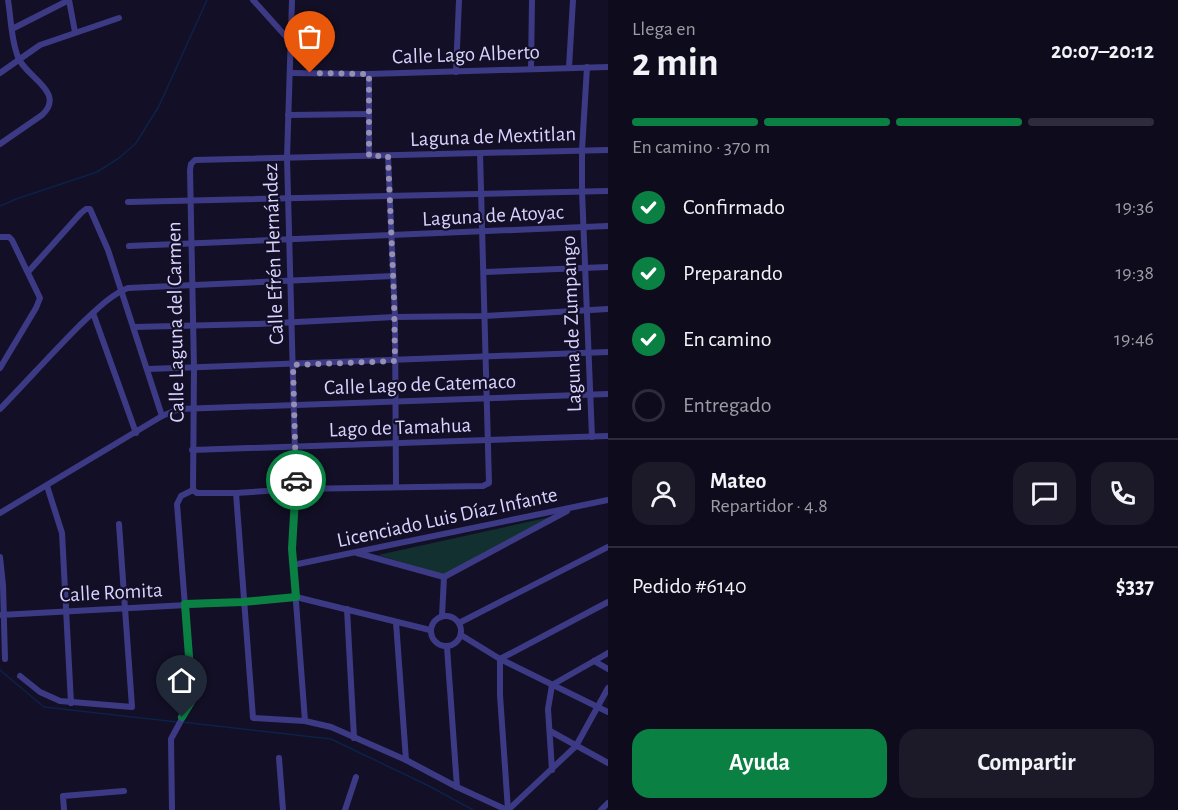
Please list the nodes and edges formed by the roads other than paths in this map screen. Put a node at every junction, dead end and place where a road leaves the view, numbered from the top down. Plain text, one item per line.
1 (8, 0) edge
2 (69, 0) edge
3 (253, 0) edge
4 (292, 0) edge
5 (459, 0) edge
6 (532, 0) edge
7 (573, 0) edge
8 (119, 18) dead end
9 (12, 29) junction
10 (75, 32) junction
11 (290, 41) junction
12 (18, 59) junction
13 (569, 67) junction
14 (587, 67) junction
15 (608, 67) edge
16 (531, 69) junction
17 (456, 72) junction
18 (0, 73) edge
19 (290, 73) junction
20 (369, 74) junction
21 (369, 114) junction
22 (288, 115) junction
23 (0, 144) edge
24 (582, 150) junction
25 (608, 150) edge
26 (480, 153) junction
27 (369, 156) junction
28 (388, 156) junction
29 (287, 158) junction
30 (200, 160) joint
31 (608, 190) edge
32 (582, 191) junction
33 (480, 194) junction
34 (390, 196) junction
35 (287, 198) junction
36 (190, 200) junction
37 (128, 202) dead end
38 (608, 226) edge
39 (584, 227) junction
40 (482, 232) junction
41 (391, 236) junction
42 (0, 237) edge
43 (289, 238) junction
44 (191, 243) junction
45 (129, 246) dead end
46 (608, 267) edge
47 (586, 268) junction
48 (28, 272) junction
49 (485, 272) junction
50 (393, 276) junction
51 (290, 280) junction
52 (191, 285) junction
53 (122, 291) junction
54 (608, 309) edge
55 (587, 310) junction
56 (93, 313) junction
57 (485, 316) junction
58 (395, 317) junction
59 (292, 322) junction
60 (192, 325) junction
61 (134, 327) junction
62 (608, 352) edge
63 (588, 353) junction
64 (485, 357) junction
65 (395, 361) junction
66 (293, 365) junction
67 (1, 366) edge
68 (194, 368) junction
69 (148, 369) junction
70 (589, 394) junction
71 (608, 394) edge
72 (488, 398) junction
73 (397, 400) junction
74 (293, 406) junction
75 (193, 408) junction
76 (0, 409) edge
77 (162, 416) junction
78 (136, 433) junction
79 (608, 436) edge
80 (592, 437) junction
81 (489, 441) junction
82 (397, 443) junction
83 (294, 446) junction
84 (192, 450) junction
85 (47, 486) junction
86 (396, 487) junction
87 (296, 489) junction
88 (193, 490) junction
89 (236, 493) junction
90 (608, 500) edge
91 (573, 508) junction
92 (0, 513) edge
93 (119, 524) dead end
94 (608, 548) edge
95 (356, 553) junction
96 (0, 557) edge
97 (293, 565) junction
98 (444, 577) junction
99 (296, 597) junction
100 (243, 602) junction
101 (608, 602) edge
102 (185, 604) junction
103 (124, 609) junction
104 (347, 609) junction
105 (65, 612) junction
106 (2, 614) edge
107 (442, 616) junction
108 (396, 621) junction
109 (459, 623) junction
110 (430, 630) junction
111 (461, 635) junction
112 (447, 647) junction
113 (608, 653) edge
114 (500, 658) junction
115 (5, 659) dead end
116 (594, 661) junction
117 (608, 669) edge
118 (20, 676) dead end
119 (552, 685) junction
120 (608, 688) edge
121 (71, 703) junction
122 (598, 706) junction
123 (608, 712) edge
124 (305, 721) junction
125 (550, 732) junction
126 (354, 738) junction
127 (576, 746) junction
128 (279, 758) dead end
129 (406, 760) junction
130 (608, 763) edge
131 (552, 770) junction
132 (356, 777) dead end
133 (457, 787) junction
134 (124, 791) dead end
135 (608, 803) edge
136 (64, 810) edge
137 (172, 810) edge
138 (283, 810) edge
139 (345, 810) edge
140 (508, 810) edge
141 (601, 810) edge

1 - 9 street
2 - 9 street
2 - 10 street
3 - 11 street
4 - 11 street, Calle Efrén Hernández
5 - 17 street
6 - 16 street
7 - 13 street
8 - 10 street
9 - 12 street
10 - 12 street
11 - 19 street, Calle Efrén Hernández
12 - 18 street
12 - 23 street
13 - 14 street, Calle Lago Alberto
13 - 16 street, Calle Lago Alberto
14 - 15 street, Calle Lago Alberto
14 - 24 street, Laguna de Zumpango
16 - 17 street, Calle Lago Alberto
17 - 20 street, Calle Lago Alberto
19 - 20 street, Calle Lago Alberto
19 - 22 street, Calle Efrén Hernández
20 - 21 street
21 - 22 street
21 - 27 street
22 - 29 street, Calle Efrén Hernández
24 - 25 street, Laguna de Mextitlan
24 - 26 street, Laguna de Mextitlan
24 - 32 street, Laguna de Zumpango
26 - 28 street, Laguna de Mextitlan
26 - 33 street
27 - 28 street, Laguna de Mextitlan
27 - 29 street, Laguna de Mextitlan
28 - 34 street
29 - 30 street, Laguna de Mextitlan
29 - 35 street, Calle Efrén Hernández
30 - 36 street, Calle Laguna del Carmen
31 - 32 street
32 - 33 street
32 - 39 street, Laguna de Zumpango
33 - 34 street
33 - 40 street
34 - 35 street
34 - 41 street
35 - 36 street
35 - 43 street, Calle Efrén Hernández
36 - 37 street
36 - 44 street, Calle Laguna del Carmen
38 - 39 street, Laguna de Atoyac
39 - 40 street, Laguna de Atoyac
39 - 47 street, Laguna de Zumpango
40 - 41 street, Laguna de Atoyac
40 - 49 street
41 - 43 street, Laguna de Atoyac
41 - 50 street
42 - 48 street
43 - 44 street, Laguna de Atoyac
43 - 51 street, Calle Efrén Hernández
44 - 45 street, Laguna de Atoyac
44 - 52 street, Calle Laguna del Carmen
46 - 47 street
47 - 49 street
47 - 55 street, Laguna de Zumpango
48 - 53 street
48 - 67 street
49 - 57 street
50 - 51 street
50 - 58 street
51 - 52 street
51 - 59 street, Calle Efrén Hernández
52 - 53 street
52 - 60 street, Calle Laguna del Carmen
53 - 56 street
53 - 61 street
54 - 55 street
55 - 57 street
55 - 63 street, Laguna de Zumpango
56 - 76 street
56 - 78 street
57 - 58 street
57 - 64 street
58 - 59 street
58 - 65 street
59 - 60 street
59 - 66 street, Calle Efrén Hernández
60 - 61 street
60 - 68 street, Calle Laguna del Carmen
61 - 69 street
62 - 63 street
63 - 64 street
63 - 70 street, Laguna de Zumpango
64 - 65 street
64 - 72 street
65 - 66 street
65 - 73 street
66 - 68 street
66 - 74 street, Calle Efrén Hernández
68 - 69 street
68 - 75 street, Calle Laguna del Carmen
69 - 77 street
70 - 71 street, Calle Lago de Catemaco
70 - 72 street, Calle Lago de Catemaco
70 - 80 street, Laguna de Zumpango
72 - 73 street, Calle Lago de Catemaco
72 - 81 street
73 - 74 street, Calle Lago de Catemaco
73 - 82 street
74 - 75 street, Calle Lago de Catemaco
74 - 83 street, Calle Efrén Hernández
75 - 77 street, Calle Lago de Catemaco
75 - 84 street, Calle Laguna del Carmen
77 - 78 street, Calle Lago de Catemaco
78 - 85 street, Calle Lago de Catemaco
79 - 80 street, Lago de Tamahua
80 - 81 street, Lago de Tamahua
81 - 82 street, Lago de Tamahua
81 - 86 street
82 - 83 street, Lago de Tamahua
82 - 86 street
83 - 84 street, Lago de Tamahua
83 - 87 street, Calle Efrén Hernández
84 - 88 street, Calle Laguna del Carmen
85 - 92 street, Calle Lago de Catemaco
85 - 105 street
86 - 87 street
87 - 89 street
87 - 97 street, Calle Efrén Hernández
88 - 89 street
88 - 102 street
89 - 100 street
90 - 91 street, Licenciado Luis Díaz Infante
91 - 95 street, Licenciado Luis Díaz Infante
91 - 98 street
93 - 103 street
94 - 109 street
95 - 97 street, Licenciado Luis Díaz Infante
95 - 98 street
96 - 106 street
97 - 99 street, Calle Efrén Hernández
98 - 107 street
99 - 100 street, Calle Romita
99 - 104 street, Calle Romita
99 - 124 street, Calle Efrén Hernández
100 - 102 street, Calle Romita
100 - 124 street
101 - 114 street
102 - 103 street, Calle Romita
102 - 137 street
103 - 105 street, Calle Romita
103 - 121 street
104 - 108 street, Calle Romita
104 - 126 street
105 - 106 street, Calle Romita
105 - 121 street
106 - 115 street
107 - 109 street
107 - 110 street
108 - 110 street, Calle Romita
108 - 129 street
109 - 111 street
110 - 112 street
111 - 112 street
111 - 114 street
112 - 133 street
113 - 116 street
114 - 119 street
114 - 140 street
116 - 117 street
116 - 119 street
118 - 121 street
119 - 122 street
119 - 125 street
120 - 122 street
122 - 123 street
122 - 127 street
124 - 126 street
125 - 127 street
125 - 131 street
126 - 129 street
127 - 130 street
127 - 131 street
128 - 138 street
129 - 133 street
131 - 140 street
132 - 139 street
133 - 140 street
134 - 136 street
135 - 141 street

